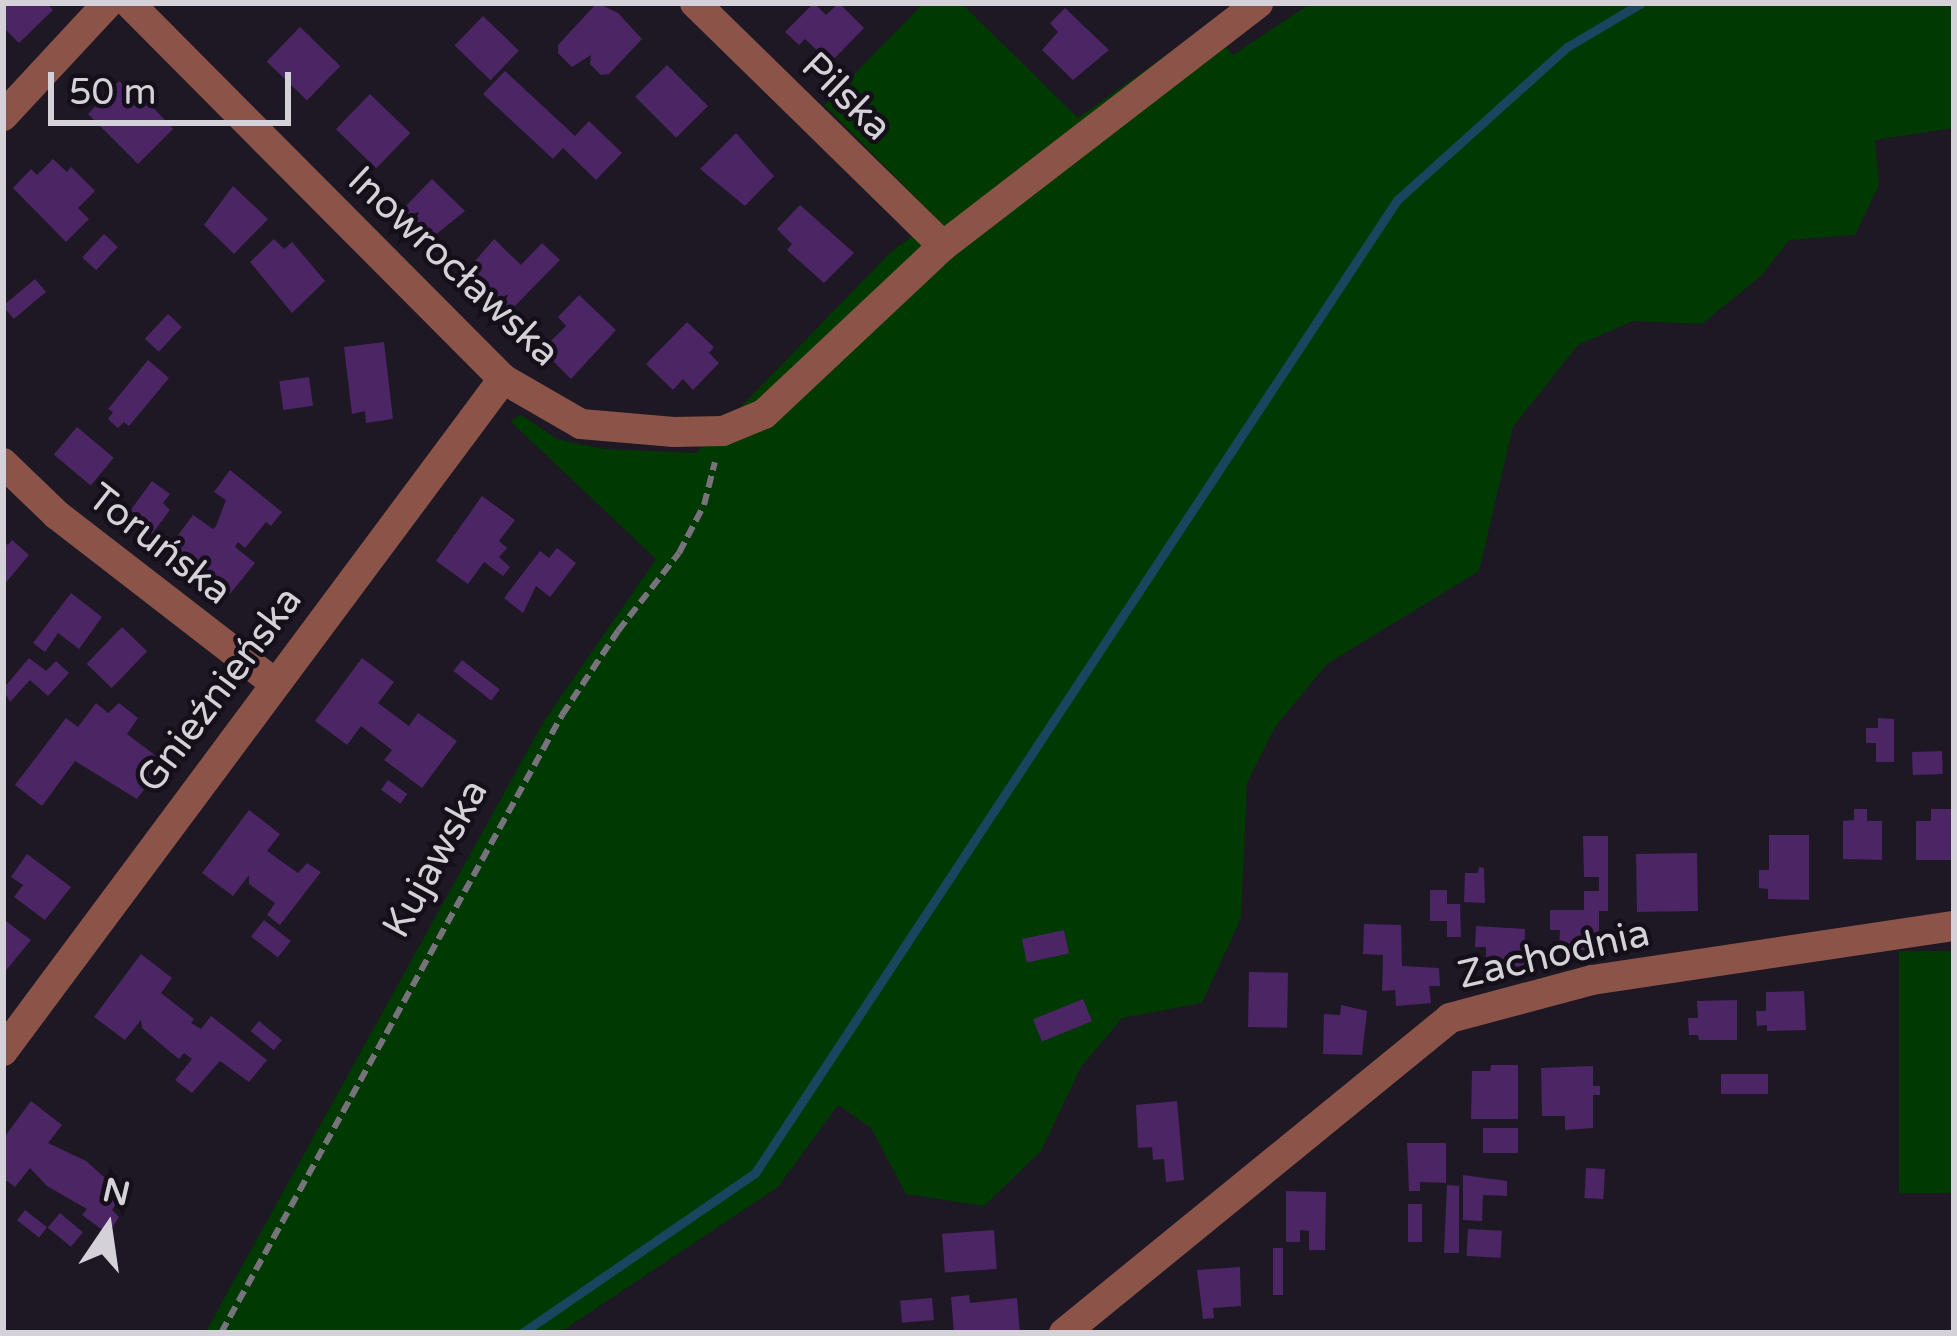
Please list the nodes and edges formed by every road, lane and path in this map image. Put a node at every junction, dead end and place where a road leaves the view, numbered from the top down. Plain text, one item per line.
1 (108, 3) edge
2 (129, 3) edge
3 (695, 3) edge
4 (1258, 3) edge
5 (3, 116) edge
6 (943, 246) junction
7 (503, 380) junction
8 (723, 431) junction
9 (3, 463) edge
10 (274, 682) junction
11 (1954, 926) edge
12 (3, 1051) edge
13 (221, 1333) edge
14 (1064, 1333) edge

1 - 5 street
2 - 7 street, Inowrocławska
3 - 6 street, Pilska
4 - 6 street
6 - 8 street
7 - 8 street, Inowrocławska
7 - 10 street, Gnieźnieńska
8 - 13 path, Kujawska
9 - 10 street, Toruńska
10 - 12 street, Gnieźnieńska
11 - 14 street, Zachodnia

